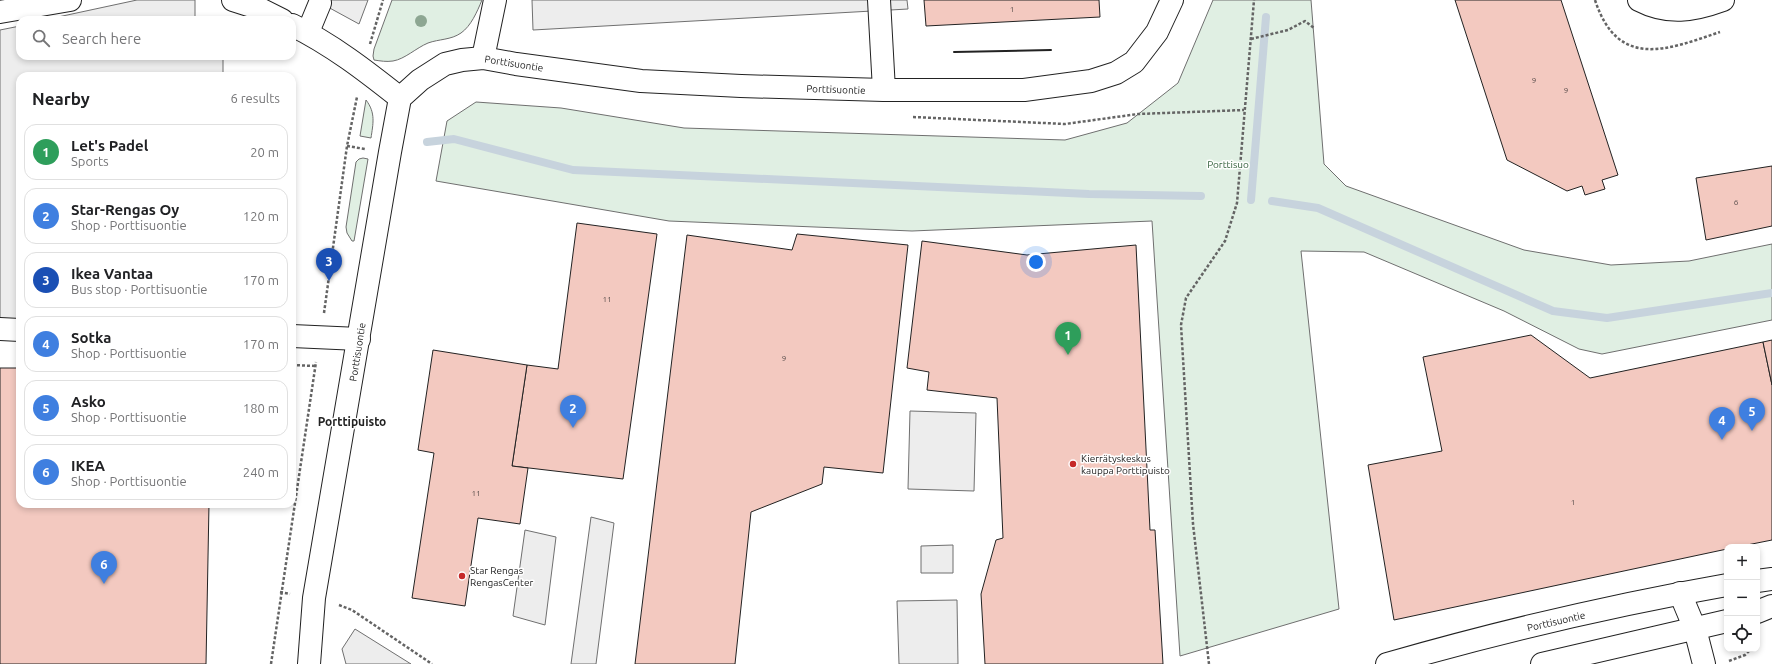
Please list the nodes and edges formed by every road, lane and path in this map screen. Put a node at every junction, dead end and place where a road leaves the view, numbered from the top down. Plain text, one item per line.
1 (70, 0) edge
2 (233, 0) edge
3 (383, 0) edge
4 (495, 0) edge
5 (879, 0) edge
6 (1172, 0) edge
7 (1254, 0) edge
8 (1595, 0) edge
9 (1639, 0) edge
10 (1723, 0) edge
11 (320, 3) dead end
12 (0, 12) edge
13 (274, 16) edge
14 (300, 28) edge
15 (1314, 28) dead end
16 (1720, 32) dead end
17 (1251, 39) junction
18 (483, 58) junction
19 (362, 68) junction
20 (884, 90) junction
21 (400, 98) junction
22 (0, 329) edge
23 (16, 330) edge
24 (296, 336) edge
25 (321, 336) junction
26 (359, 339) junction
27 (296, 365) edge
28 (315, 366) junction
29 (296, 495) edge
30 (294, 508) edge
31 (1772, 579) edge
32 (1760, 581) edge
33 (1724, 586) edge
34 (1680, 593) junction
35 (338, 605) dead end
36 (1772, 606) edge
37 (1760, 611) edge
38 (1724, 622) edge
39 (1695, 629) junction
40 (1748, 652) edge
41 (1726, 662) dead end
42 (271, 664) edge
43 (309, 664) edge
44 (432, 664) edge
45 (1209, 664) edge
46 (1387, 664) edge
47 (1542, 664) edge
48 (1704, 664) edge

1 - 12 street
2 - 13 street
3 - 19 path
4 - 18 street
5 - 20 street
6 - 20 street, Porttisuontie
7 - 17 path
8 - 16 path
9 - 10 street
11 - 14 street
14 - 19 street
15 - 17 path
17 - 45 path
18 - 20 street, Porttisuontie
18 - 21 street, Porttisuontie
19 - 21 street
19 - 25 path
21 - 26 street, Porttisuontie
22 - 23 street
24 - 25 street
25 - 26 street
25 - 28 path
26 - 43 street, Porttisuontie
27 - 28 path
28 - 29 path
30 - 42 path
31 - 32 street
33 - 34 street, Porttisuontie
34 - 39 street
34 - 46 street, Porttisuontie
35 - 44 path
36 - 37 street
38 - 39 street
39 - 47 street
39 - 48 street
40 - 41 path

